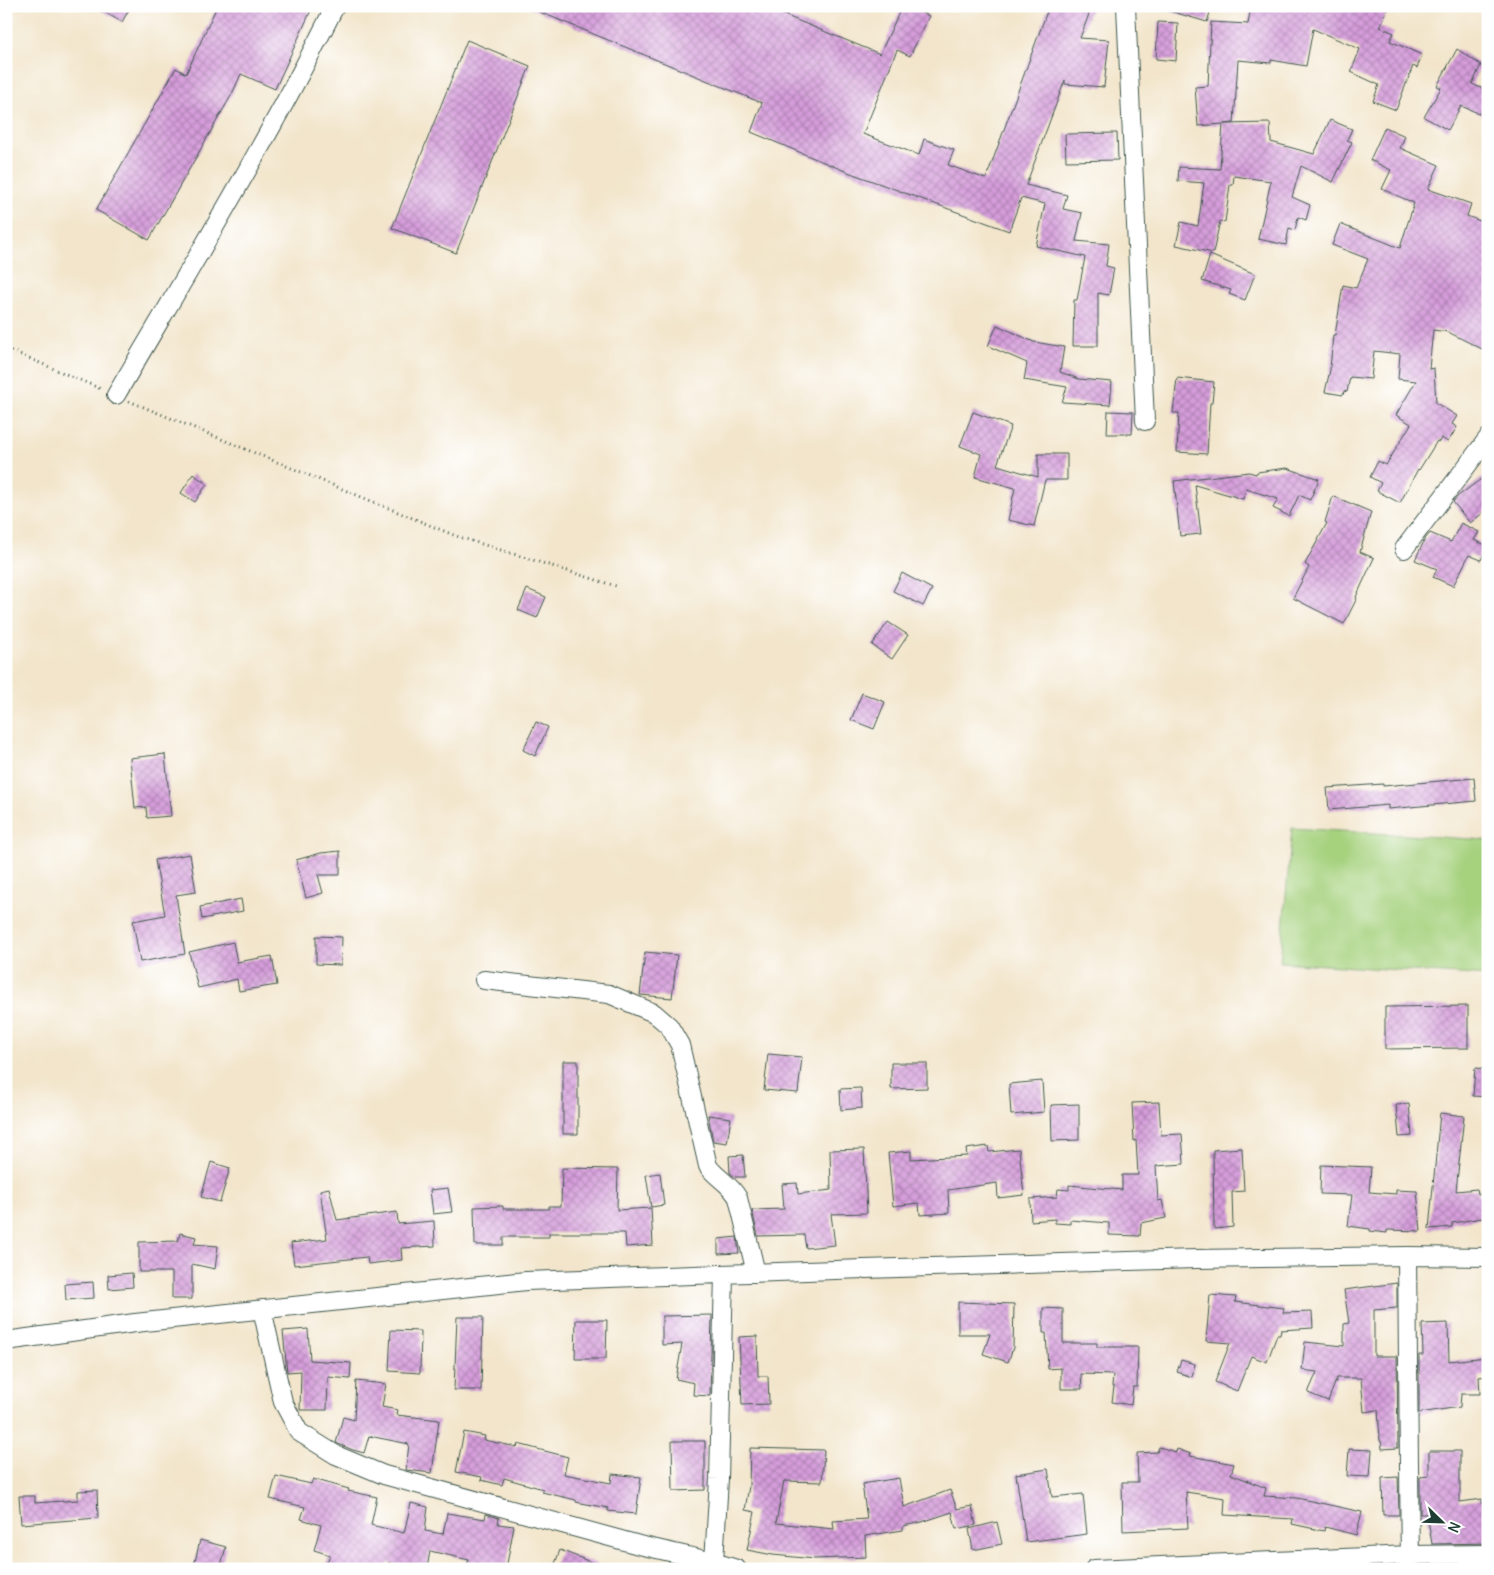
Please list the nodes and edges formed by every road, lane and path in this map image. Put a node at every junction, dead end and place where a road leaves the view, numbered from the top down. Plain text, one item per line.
1 (336, 6) edge
2 (1126, 6) edge
3 (6, 351) edge
4 (116, 395) junction
5 (1145, 421) dead end
6 (1488, 438) edge
7 (1404, 549) dead end
8 (619, 587) dead end
9 (484, 980) dead end
10 (1407, 1256) junction
11 (1488, 1257) edge
12 (756, 1273) junction
13 (724, 1274) junction
14 (262, 1309) junction
15 (6, 1341) edge
16 (1488, 1554) edge
17 (714, 1562) junction
18 (1410, 1562) edge
19 (737, 1569) edge
20 (1094, 1569) edge

1 - 4 street
2 - 5 street
3 - 4 path
4 - 8 path
6 - 7 street
9 - 12 street
10 - 11 street
10 - 12 street
10 - 18 street
12 - 13 street
13 - 14 street
13 - 17 street
14 - 15 street
14 - 17 street
16 - 18 street
17 - 19 street
18 - 20 street

